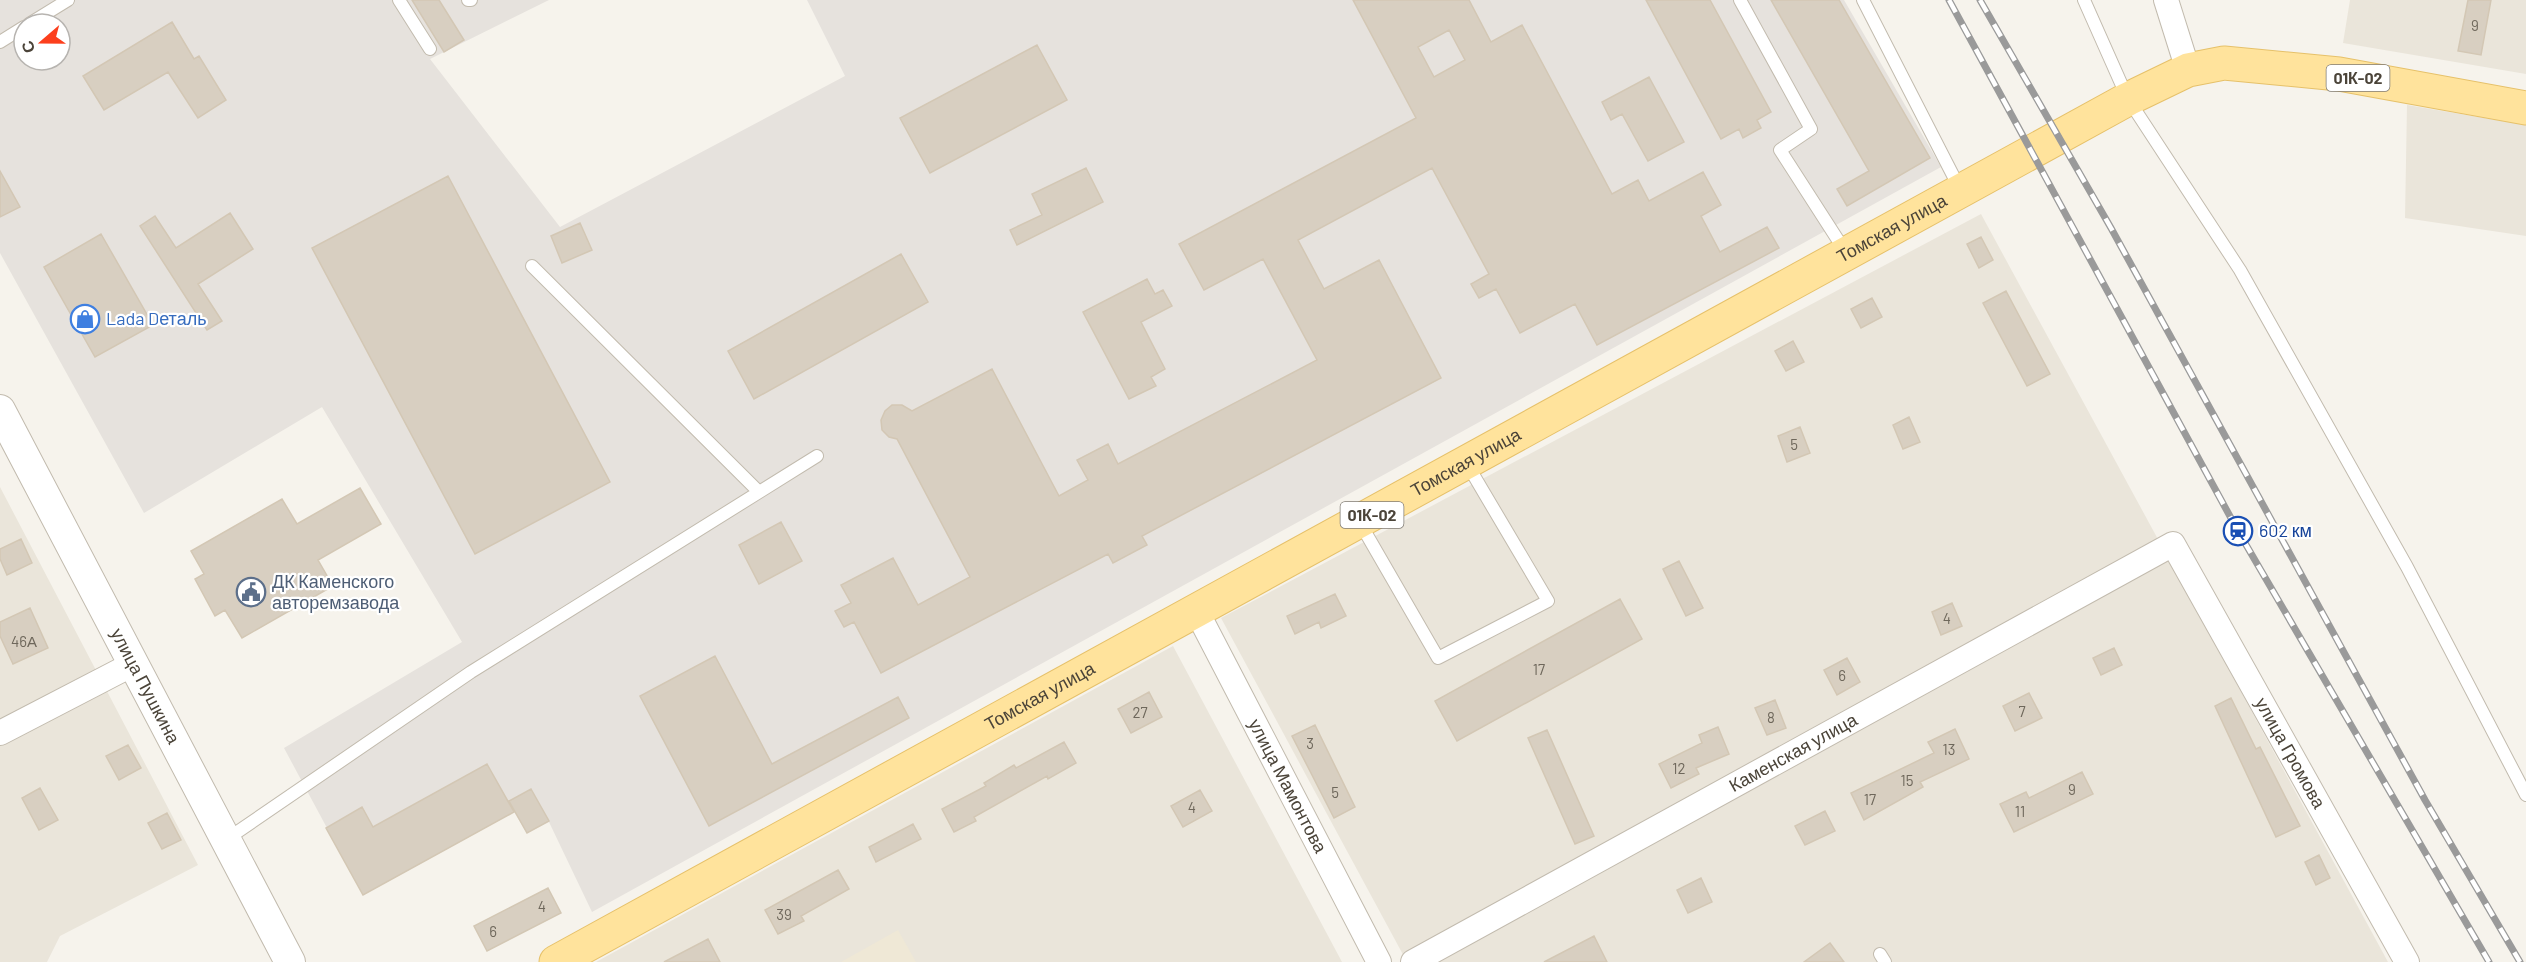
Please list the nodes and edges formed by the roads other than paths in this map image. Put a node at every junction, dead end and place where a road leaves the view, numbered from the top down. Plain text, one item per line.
1 (68, 0) edge
2 (399, 0) edge
3 (1740, 0) edge
4 (1863, 0) edge
5 (2084, 0) edge
6 (2166, 0) edge
7 (49, 12) edge
8 (430, 49) dead end
9 (2188, 70) junction
10 (2128, 99) junction
11 (2526, 108) edge
12 (1961, 192) junction
13 (1848, 255) junction
14 (532, 266) dead end
15 (0, 410) edge
16 (817, 456) dead end
17 (1467, 463) junction
18 (759, 492) junction
19 (1359, 522) junction
20 (2173, 544) joint
21 (1197, 612) junction
22 (134, 664) junction
23 (0, 733) edge
24 (2526, 795) edge
25 (226, 840) junction
26 (290, 962) edge
27 (556, 962) edge
28 (1379, 962) edge
29 (1413, 962) edge
30 (2407, 962) edge

1 - 7 lane
2 - 8 lane
3 - 13 lane
4 - 12 lane
5 - 10 lane
6 - 9 street
9 - 10 main road, Томская улица / 01К-02
9 - 11 main road, 01К-02
10 - 12 main road, Томская улица / 01К-02
10 - 24 lane
12 - 13 main road, Томская улица / 01К-02
13 - 17 main road, Томская улица / 01К-02
14 - 18 lane
15 - 22 street, улица Пушкина
16 - 18 lane
17 - 19 main road, Томская улица / 01К-02
17 - 19 lane
18 - 25 lane
19 - 21 main road, Томская улица / 01К-02
20 - 29 street, Каменская улица
20 - 30 street, улица Громова
21 - 27 main road, Томская улица / 01К-02
21 - 28 street, улица Мамонтова
22 - 23 street
22 - 25 street, улица Пушкина
25 - 26 street, улица Пушкина

